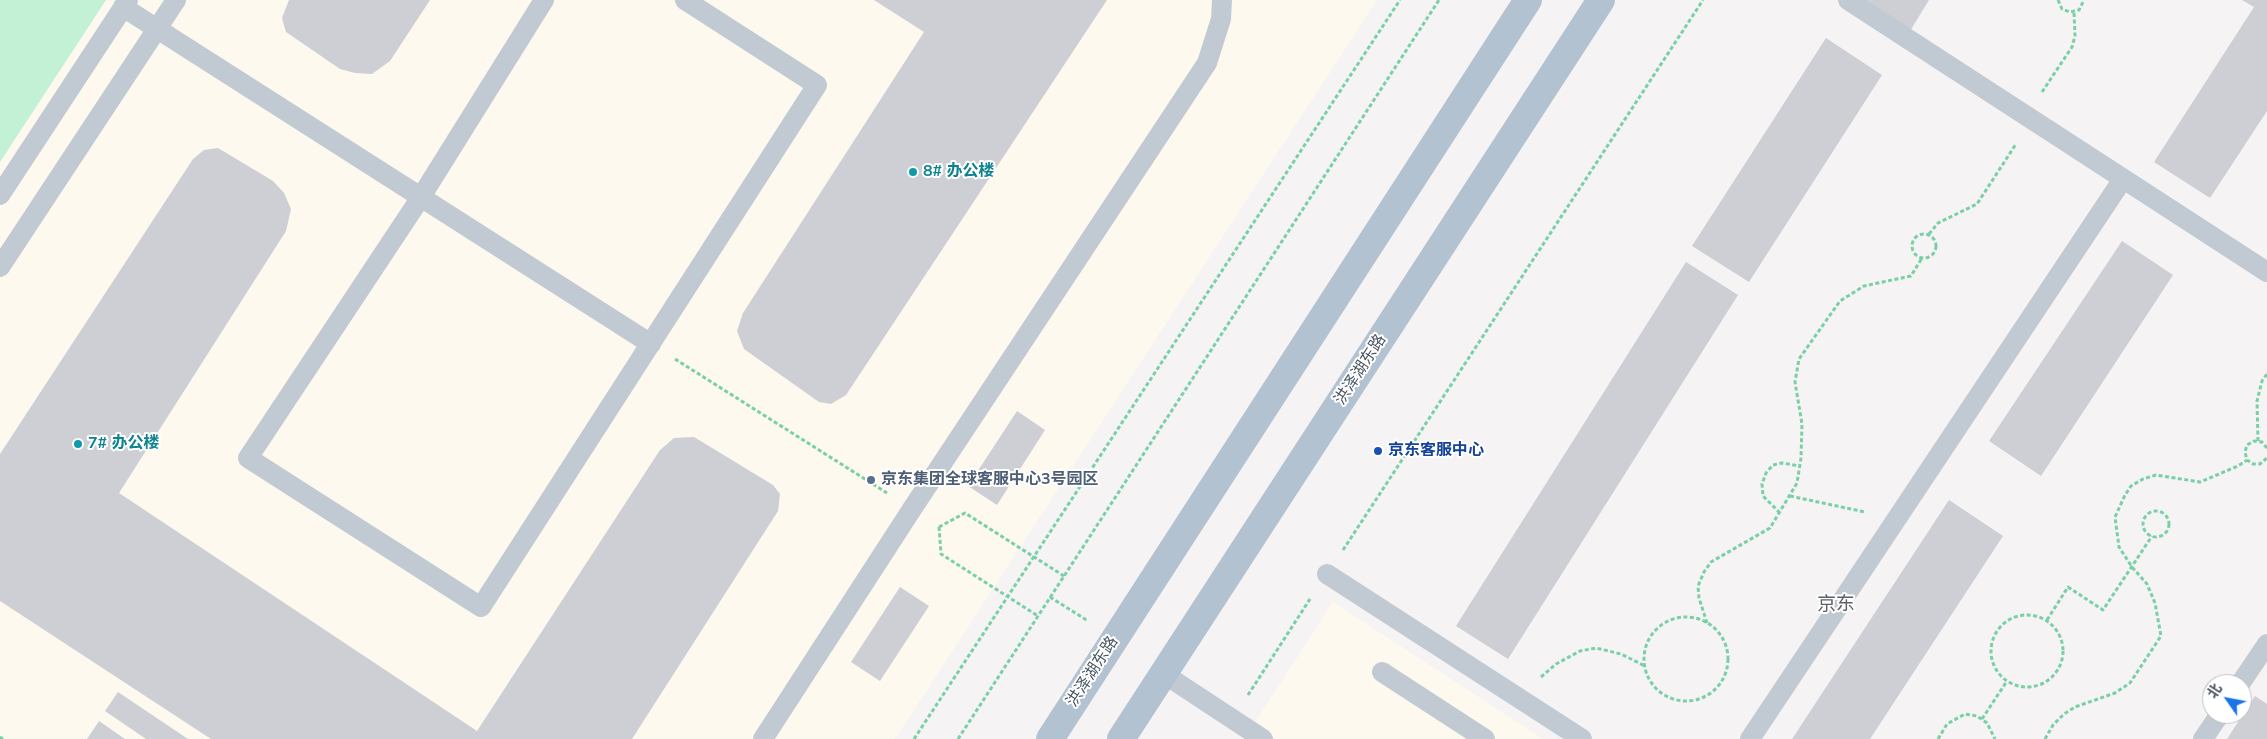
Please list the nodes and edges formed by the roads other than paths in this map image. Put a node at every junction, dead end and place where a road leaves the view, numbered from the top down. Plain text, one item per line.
1 (176, 0) edge
2 (544, 0) edge
3 (685, 0) edge
4 (1222, 0) edge
5 (1528, 0) edge
6 (1601, 0) edge
7 (1848, 0) edge
8 (126, 3) edge
9 (157, 28) junction
10 (2123, 179) junction
11 (0, 195) edge
12 (421, 197) junction
13 (0, 267) edge
14 (2267, 272) edge
15 (651, 344) junction
16 (1327, 574) road end
17 (2267, 644) edge
18 (1382, 672) dead end
19 (1164, 674) junction
20 (2247, 674) edge
21 (2213, 724) edge
22 (763, 739) edge
23 (1050, 739) edge
24 (1121, 739) edge
25 (1262, 739) edge
26 (1485, 739) edge
27 (1582, 739) edge
28 (1750, 739) edge
29 (2203, 739) edge

1 - 9 lane
2 - 12 lane
3 - 15 lane
4 - 22 lane
5 - 23 main road, 洪泽湖东路
6 - 19 main road, 洪泽湖东路
7 - 10 lane
8 - 9 lane
8 - 11 lane
9 - 12 lane
9 - 13 lane
10 - 14 lane
10 - 28 lane
12 - 15 lane
12 - 15 lane
16 - 27 lane
17 - 20 lane
18 - 26 lane
19 - 24 main road, 洪泽湖东路
19 - 25 lane
21 - 29 lane

